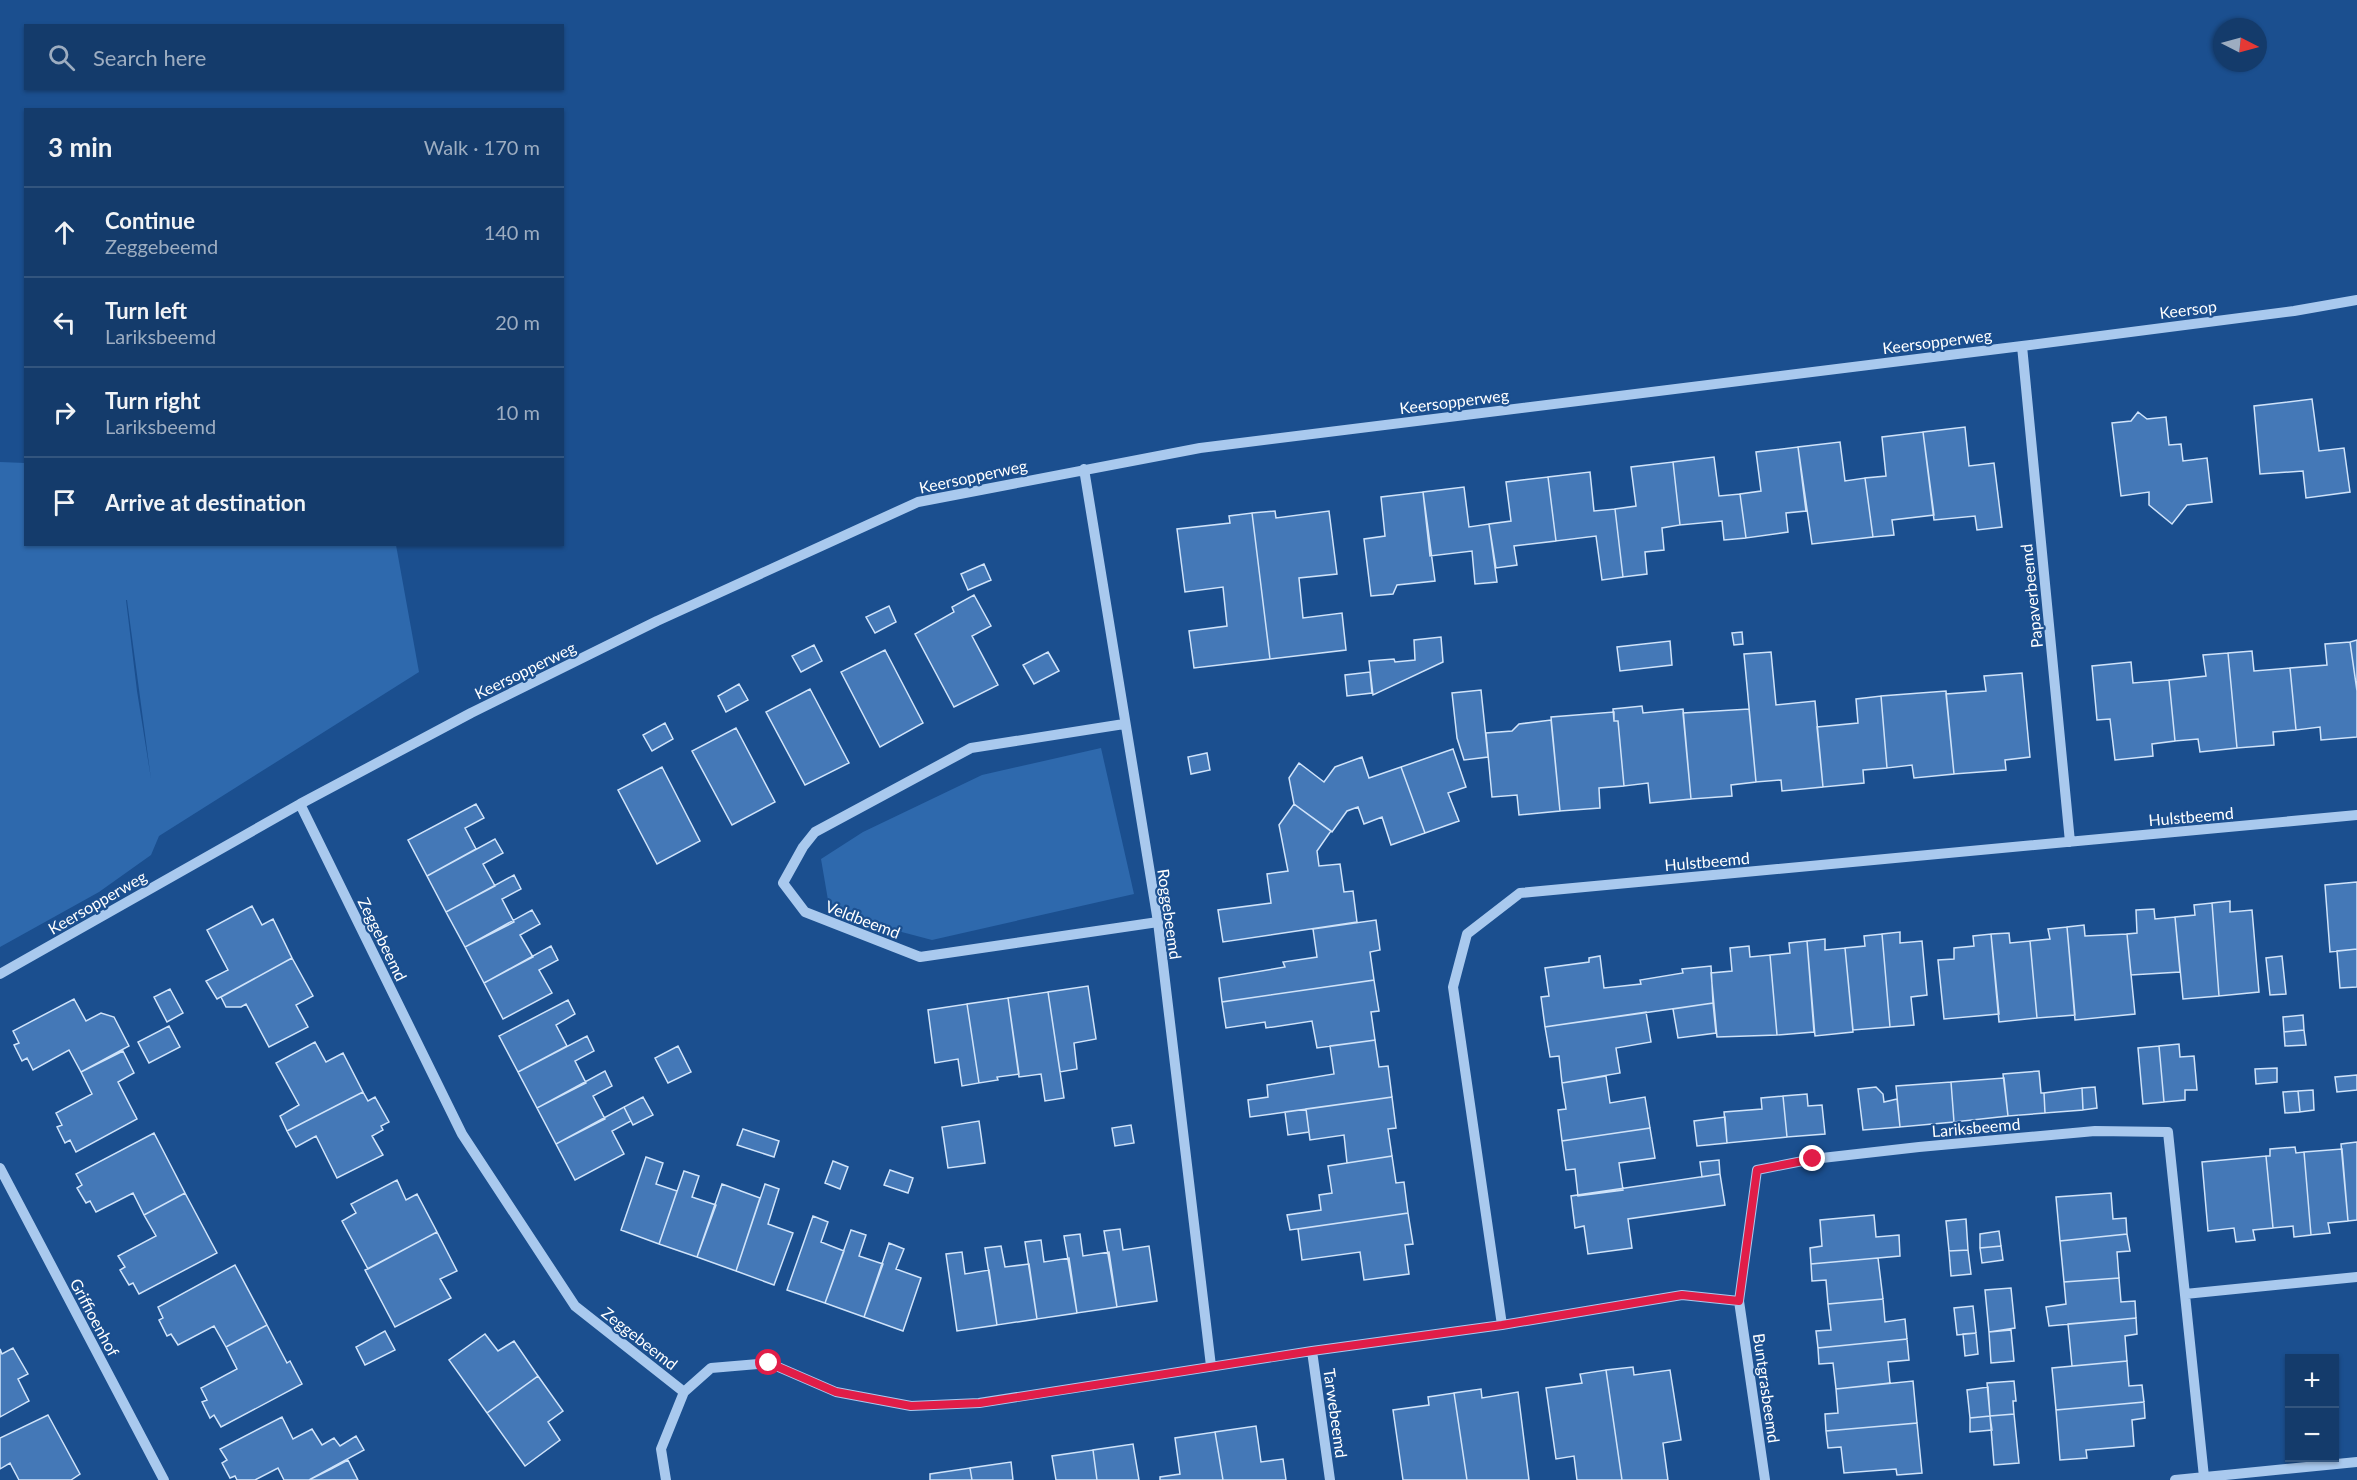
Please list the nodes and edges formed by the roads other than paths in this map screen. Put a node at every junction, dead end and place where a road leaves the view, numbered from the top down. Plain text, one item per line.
1 (2357, 300) edge
2 (2022, 346) junction
3 (1084, 469) junction
4 (1124, 724) junction
5 (300, 804) junction
6 (2357, 815) edge
7 (2070, 842) junction
8 (1158, 922) junction
9 (0, 974) edge
10 (0, 1168) edge
11 (2357, 1277) edge
12 (2185, 1294) junction
13 (1739, 1301) junction
14 (1502, 1325) junction
15 (1312, 1351) junction
16 (1211, 1366) junction
17 (684, 1392) junction
18 (2357, 1462) edge
19 (2204, 1477) junction
20 (164, 1480) edge
21 (666, 1480) edge
22 (1330, 1480) edge
23 (1766, 1480) edge
24 (2175, 1480) edge

1 - 2 street, Keersop
2 - 3 street, Keersopperweg
2 - 7 street, Papaverbeemd
3 - 4 street, Roggebeemd
3 - 5 street, Keersopperweg
4 - 8 street, Roggebeemd
4 - 8 street, Veldbeemd
5 - 9 street, Keersopperweg
5 - 17 street, Zeggebeemd
6 - 7 street, Hulstbeemd
7 - 14 street, Hulstbeemd
8 - 16 street, Roggebeemd
10 - 20 street, Griffioenhof
11 - 12 street
12 - 13 street, Lariksbeemd
12 - 19 street, Lariksbeemd
13 - 14 street, Zeggebeemd
13 - 23 street, Buntgrasbeemd
14 - 15 street, Zeggebeemd
15 - 16 street, Zeggebeemd
15 - 22 street, Tarwebeemd
16 - 17 street, Zeggebeemd
17 - 21 street
18 - 19 street
19 - 24 street

